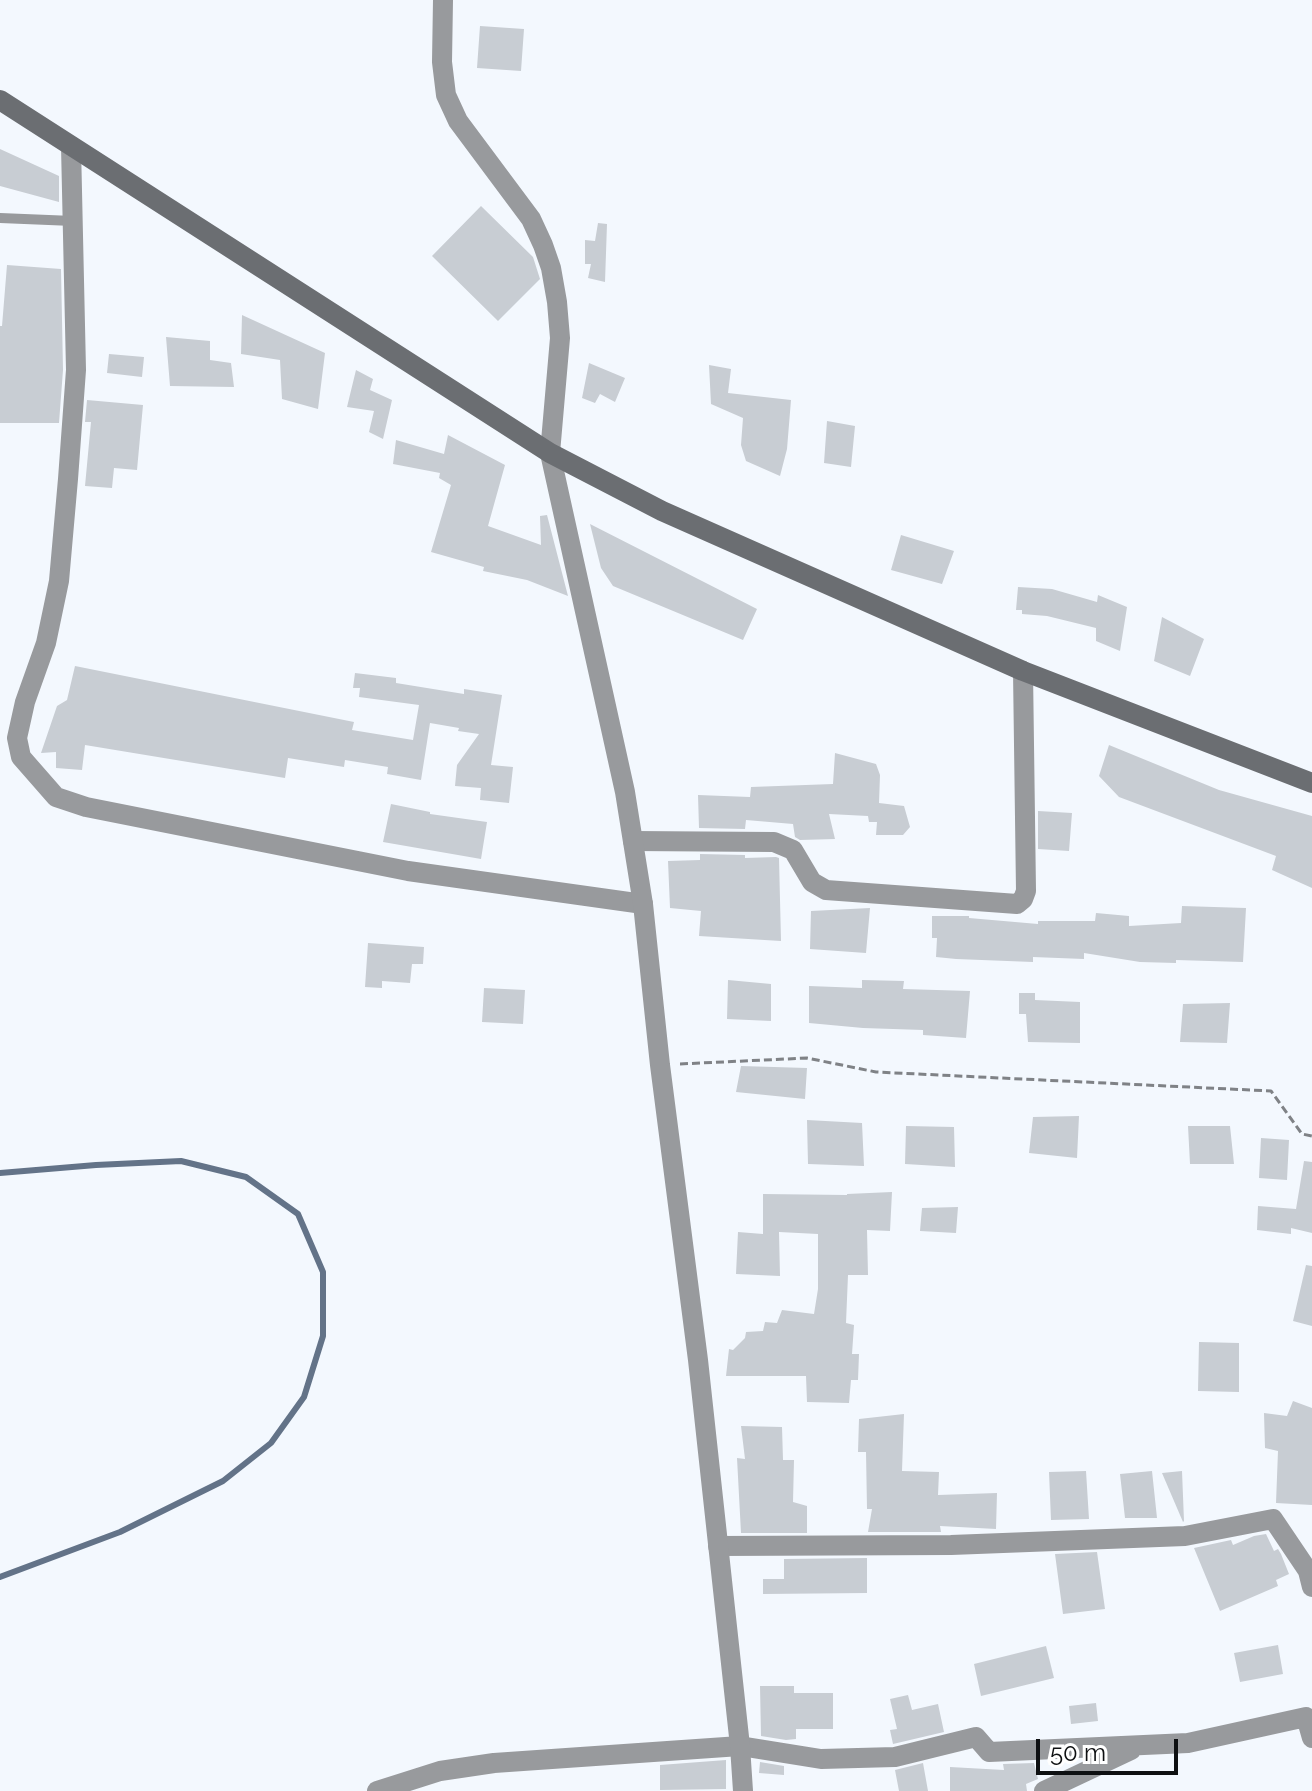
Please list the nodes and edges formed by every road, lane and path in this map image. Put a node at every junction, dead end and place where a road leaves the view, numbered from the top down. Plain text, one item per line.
1 (443, 0) edge
2 (0, 100) edge
3 (71, 146) junction
4 (0, 218) edge
5 (73, 221) junction
6 (550, 453) junction
7 (1023, 671) junction
8 (1312, 783) edge
9 (633, 841) junction
10 (643, 904) junction
11 (660, 1065) junction
12 (1312, 1136) edge
13 (718, 1546) junction
14 (1312, 1587) edge
15 (1309, 1713) edge
16 (1312, 1738) edge
17 (740, 1746) junction
18 (1140, 1746) junction
19 (377, 1791) edge
20 (743, 1791) edge
21 (1044, 1791) edge

1 - 6 street
2 - 3 main road
3 - 5 street
3 - 6 main road
4 - 5 lane
5 - 10 street
6 - 7 main road
6 - 9 street
7 - 8 main road
7 - 9 street
9 - 10 street
10 - 11 street
11 - 12 path
11 - 13 street
13 - 14 street
13 - 17 street
15 - 16 street
15 - 18 street
17 - 18 street
17 - 19 street
17 - 20 street
18 - 21 street

